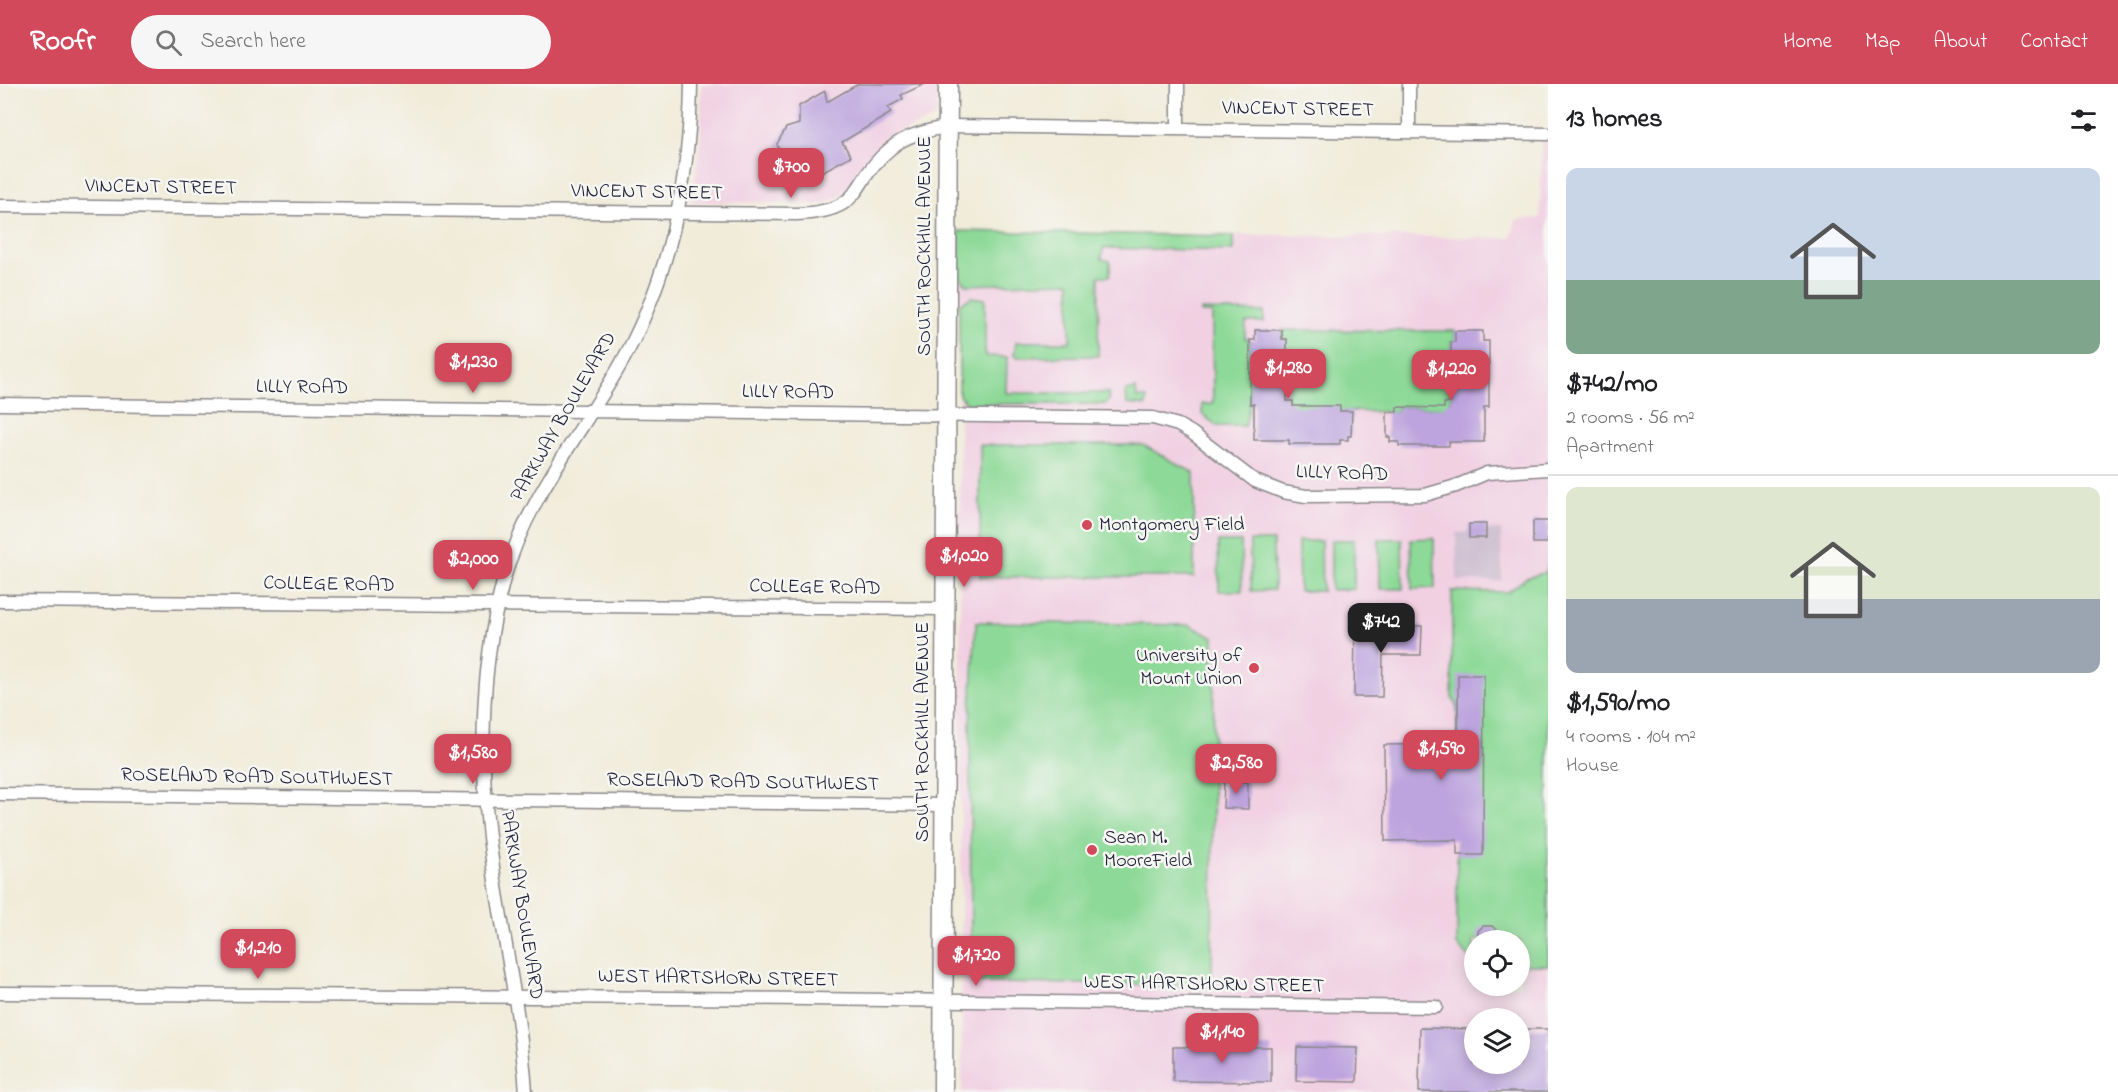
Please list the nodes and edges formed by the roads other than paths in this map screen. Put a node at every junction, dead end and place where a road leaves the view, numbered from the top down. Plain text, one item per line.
1 (691, 84) edge
2 (948, 84) edge
3 (1179, 84) edge
4 (1409, 84) edge
5 (948, 126) junction
6 (1178, 128) junction
7 (1409, 130) junction
8 (1548, 134) edge
9 (0, 206) edge
10 (677, 213) junction
11 (0, 404) edge
12 (590, 411) junction
13 (946, 414) junction
14 (1548, 469) edge
15 (0, 601) edge
16 (498, 606) junction
17 (946, 609) junction
18 (0, 794) edge
19 (486, 800) junction
20 (945, 805) junction
21 (0, 993) edge
22 (516, 996) junction
23 (944, 1002) junction
24 (1436, 1007) dead end
25 (526, 1092) edge
26 (943, 1092) edge

1 - 10 street, PARKWAY BOULEVARD
2 - 5 street, SOUTH ROCKHILL AVENUE
3 - 6 street
4 - 7 street
5 - 6 street, VINCENT STREET
5 - 10 street, VINCENT STREET
5 - 13 street, SOUTH ROCKHILL AVENUE
6 - 7 street, VINCENT STREET
7 - 8 street, VINCENT STREET
9 - 10 street, VINCENT STREET
10 - 12 street, PARKWAY BOULEVARD
11 - 12 street, LILLY ROAD
12 - 13 street, LILLY ROAD
12 - 16 street, PARKWAY BOULEVARD
13 - 14 street, LILLY ROAD
13 - 17 street, SOUTH ROCKHILL AVENUE
15 - 16 street, COLLEGE ROAD
16 - 17 street, COLLEGE ROAD
16 - 19 street, PARKWAY BOULEVARD
17 - 20 street, SOUTH ROCKHILL AVENUE
18 - 19 street, ROSELAND ROAD SOUTHWEST
19 - 20 street, ROSELAND ROAD SOUTHWEST
19 - 22 street, PARKWAY BOULEVARD
20 - 23 street, SOUTH ROCKHILL AVENUE
21 - 22 street, WEST HARTSHORN STREET
22 - 23 street, WEST HARTSHORN STREET
22 - 25 street, PARKWAY BOULEVARD
23 - 24 street, WEST HARTSHORN STREET
23 - 26 street, SOUTH ROCKHILL AVENUE

